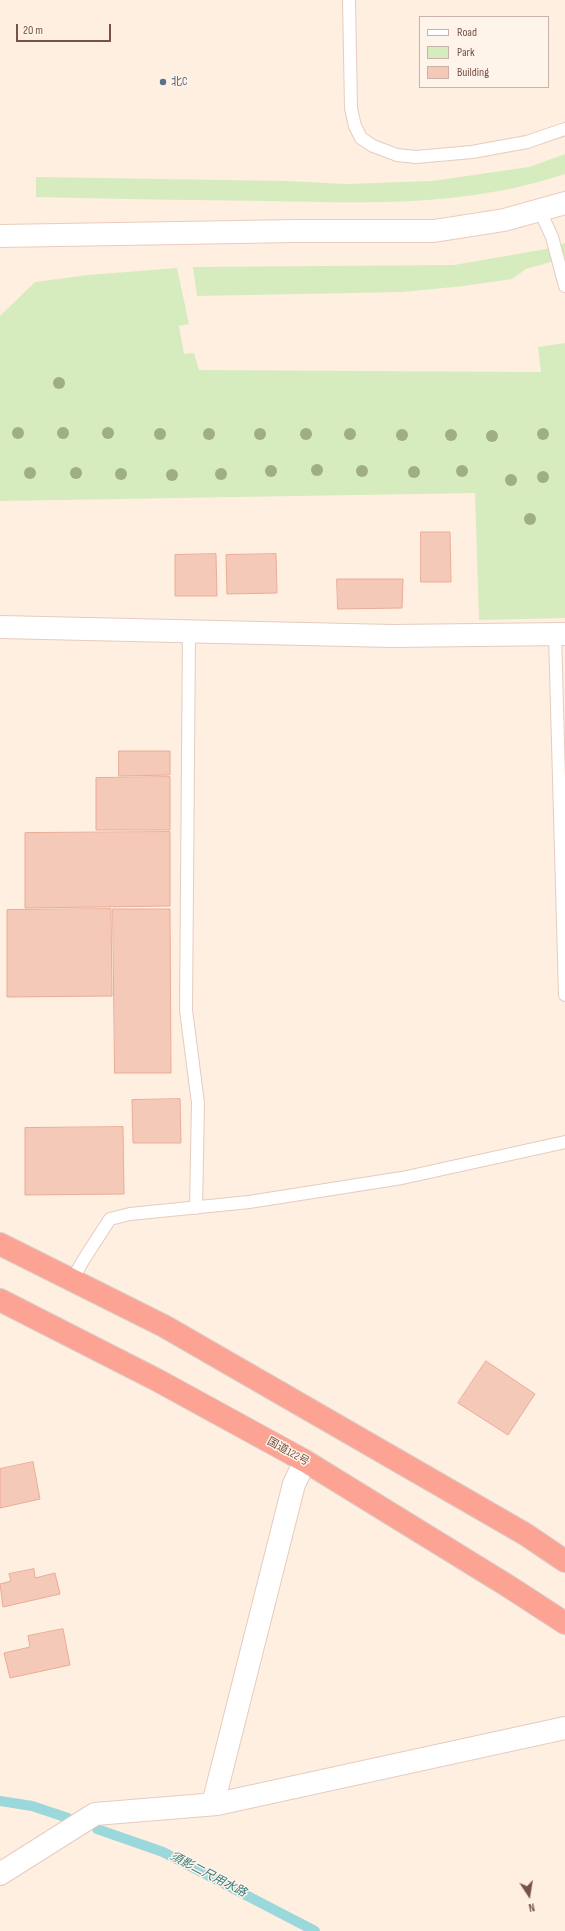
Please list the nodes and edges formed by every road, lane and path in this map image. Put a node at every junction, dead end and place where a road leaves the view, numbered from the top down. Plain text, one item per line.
1 (349, 0) edge
2 (565, 129) edge
3 (565, 203) edge
4 (540, 211) junction
5 (0, 236) edge
6 (565, 286) edge
7 (0, 627) edge
8 (189, 632) junction
9 (560, 634) edge
10 (565, 995) edge
11 (565, 1142) edge
12 (196, 1208) junction
13 (0, 1244) edge
14 (72, 1280) junction
15 (0, 1300) edge
16 (305, 1461) junction
17 (565, 1561) edge
18 (565, 1623) edge
19 (565, 1728) edge
20 (213, 1804) junction
21 (0, 1874) edge

1 - 2 lane
3 - 4 street
4 - 5 street
4 - 6 lane
7 - 8 street
8 - 9 street
8 - 12 lane
9 - 10 lane
11 - 12 lane
12 - 14 lane
13 - 14 highway
14 - 17 highway
15 - 16 highway, 国道122号
16 - 18 highway, 国道122号
16 - 20 street
19 - 20 street
20 - 21 street

